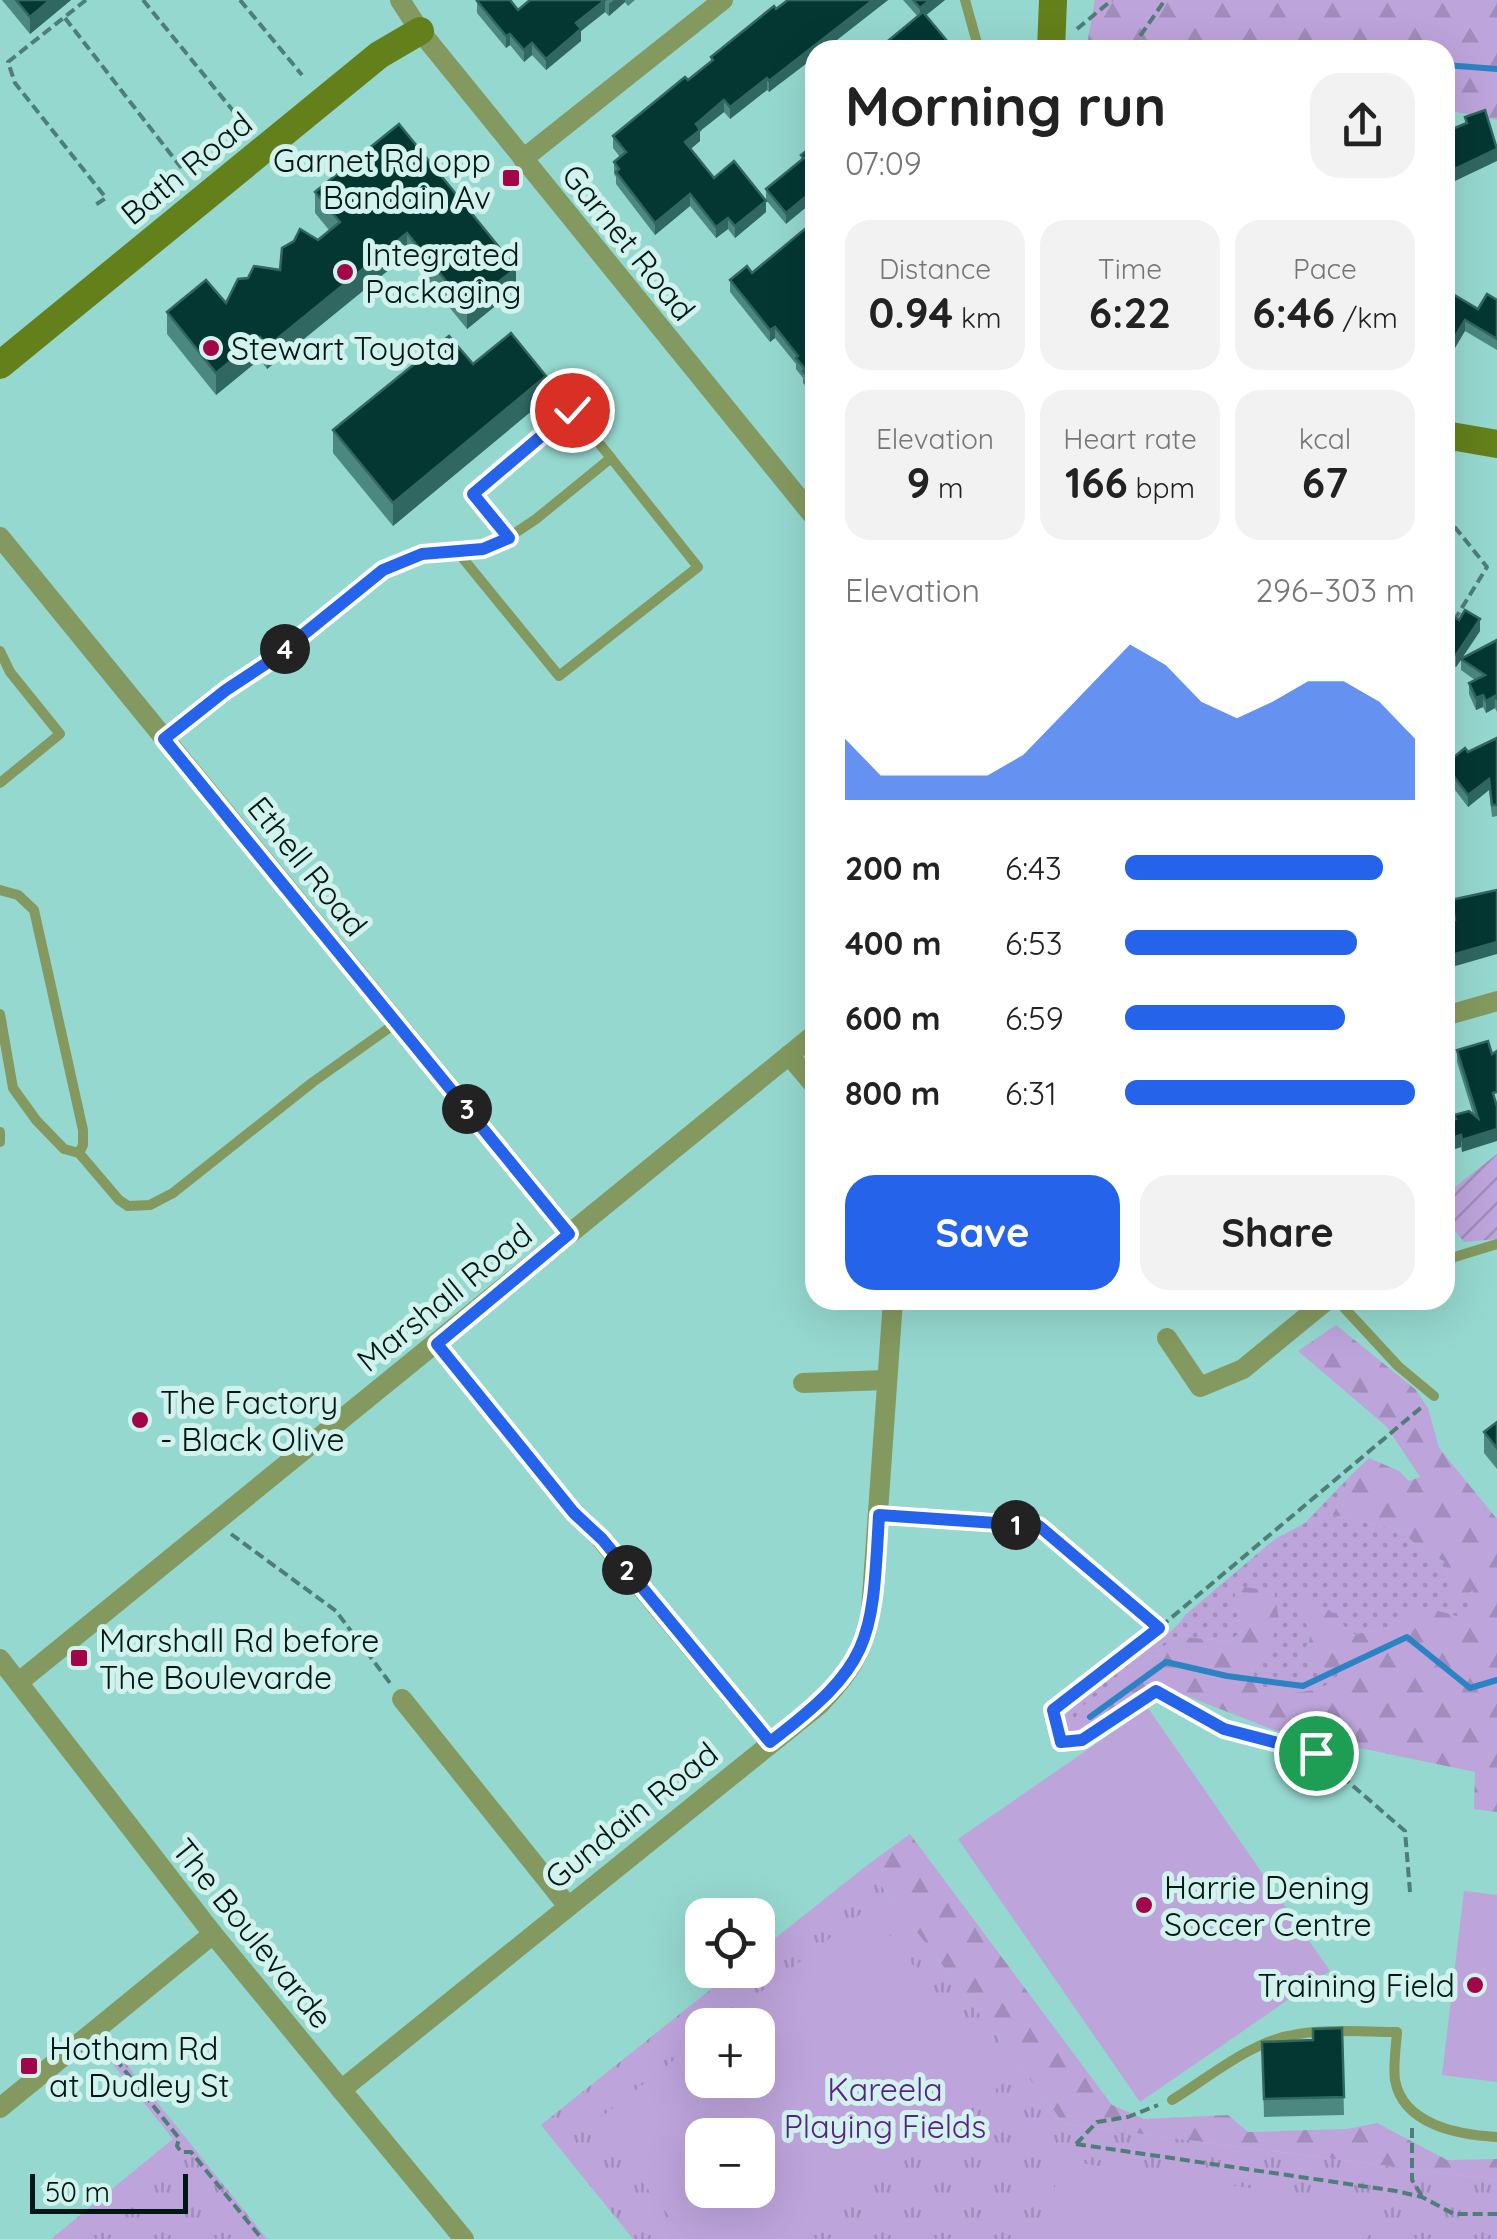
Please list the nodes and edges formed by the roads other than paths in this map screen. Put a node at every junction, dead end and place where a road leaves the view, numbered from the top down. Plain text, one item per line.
1 (400, 0) edge
2 (723, 0) edge
3 (964, 0) edge
4 (1053, 0) edge
5 (420, 30) junction
6 (977, 40) edge
7 (1058, 40) edge
8 (523, 160) junction
9 (0, 365) edge
10 (1455, 437) edge
11 (1497, 444) edge
12 (612, 458) junction
13 (805, 506) edge
14 (0, 537) edge
15 (509, 538) junction
16 (456, 550) junction
17 (0, 652) edge
18 (164, 739) junction
19 (0, 783) edge
20 (0, 890) edge
21 (1497, 1001) edge
22 (1455, 1013) edge
23 (0, 1014) edge
24 (396, 1022) junction
25 (805, 1042) edge
26 (790, 1055) junction
27 (805, 1074) edge
28 (0, 1132) edge
29 (0, 1142) edge
30 (79, 1153) junction
31 (569, 1234) junction
32 (1497, 1244) edge
33 (1455, 1257) edge
34 (892, 1310) edge
35 (1315, 1310) edge
36 (1346, 1310) edge
37 (1167, 1338) dead end
38 (886, 1380) junction
39 (803, 1383) dead end
40 (1434, 1396) road end
41 (879, 1515) junction
42 (1039, 1526) road end
43 (602, 1539) road end
44 (0, 1659) edge
45 (18, 1682) junction
46 (402, 1699) road end
47 (770, 1742) junction
48 (567, 1905) junction
49 (213, 1934) junction
50 (342, 2090) junction
51 (1172, 2100) road end
52 (0, 2108) edge
53 (1497, 2137) edge
54 (464, 2239) edge

1 - 5 street, Garnet Road
2 - 8 street
3 - 6 lane
4 - 7 street
5 - 8 street, Garnet Road
5 - 9 street, Bath Road
8 - 13 street, Garnet Road
10 - 11 street
12 - 15 lane
12 - 15 lane
12 - 16 lane
14 - 18 street, Ethell Road
15 - 16 lane
16 - 18 lane
17 - 19 lane
18 - 24 street, Ethell Road
20 - 30 lane
21 - 22 street
23 - 30 lane
24 - 30 lane
24 - 31 street, Ethell Road
25 - 26 street, Marshall Road
26 - 27 street
26 - 31 street, Marshall Road
28 - 29 lane
31 - 45 street, Marshall Road
32 - 33 lane
34 - 38 street, Gundain Road
35 - 37 street
36 - 40 lane
38 - 39 street
38 - 41 street, Gundain Road
41 - 42 street
41 - 47 street, Gundain Road
43 - 47 street
44 - 45 street, The Boulevarde
45 - 49 street, The Boulevarde
46 - 48 street
47 - 48 street, Gundain Road
48 - 50 street, Gundain Road
49 - 50 street, The Boulevarde
49 - 52 street
50 - 54 street, The Boulevarde
51 - 53 lane

